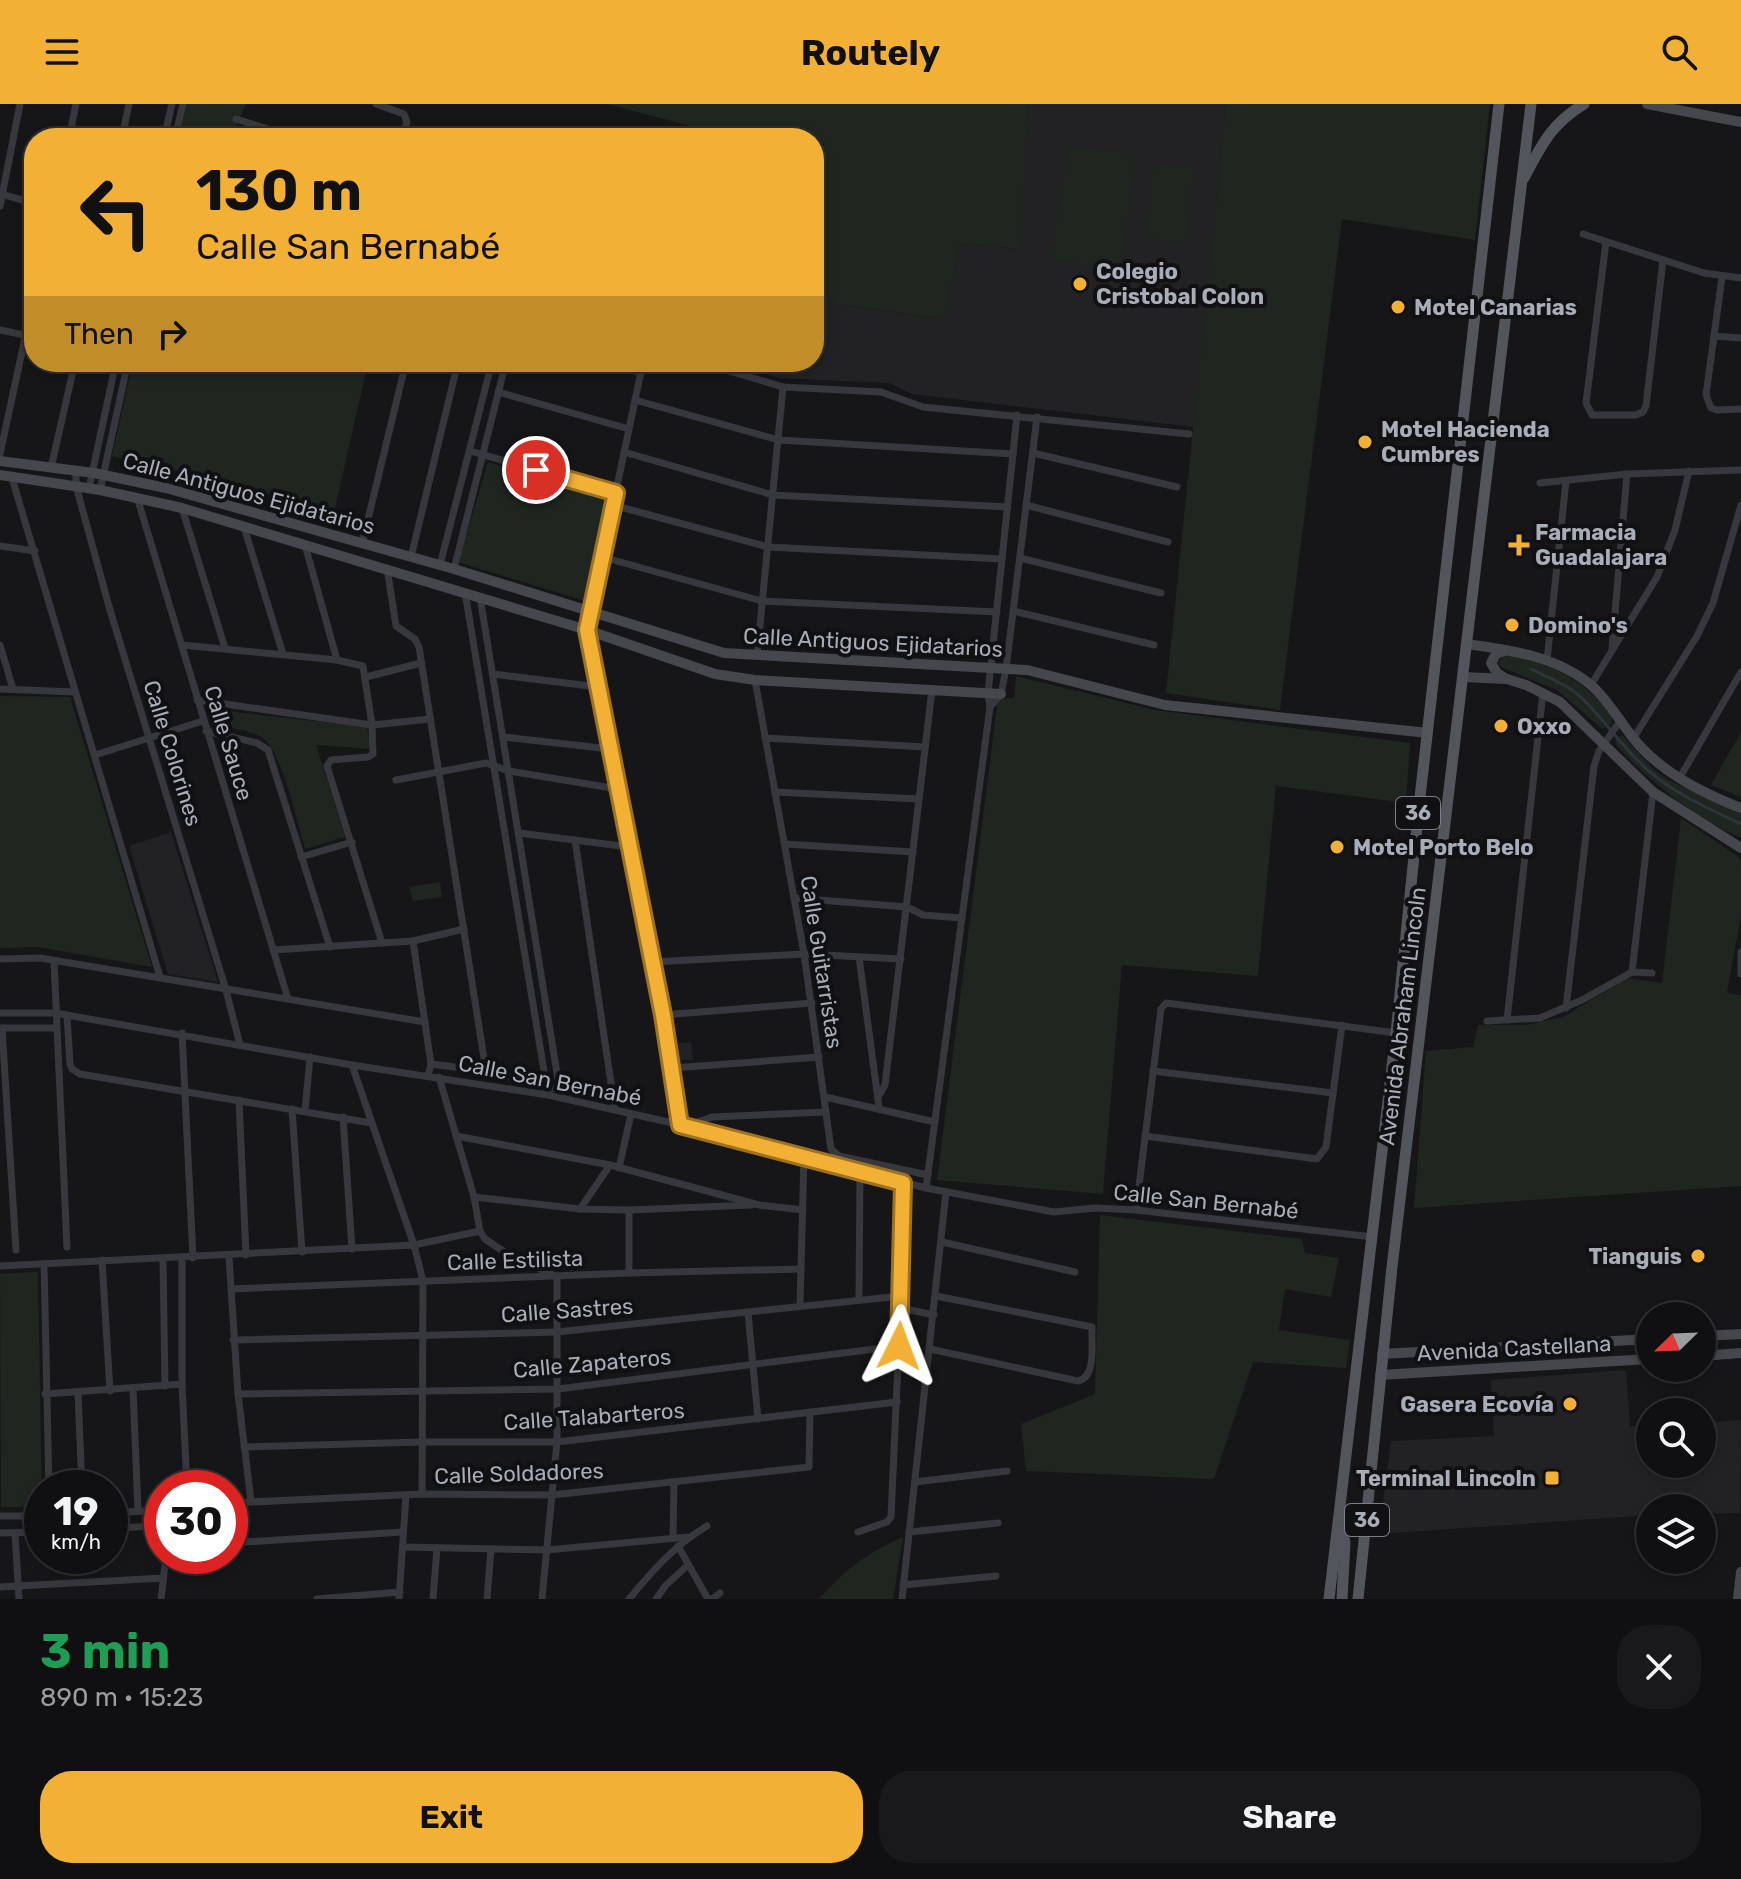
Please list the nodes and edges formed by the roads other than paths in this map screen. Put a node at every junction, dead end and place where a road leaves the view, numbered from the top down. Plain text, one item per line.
1 (20, 104) edge
2 (76, 104) edge
3 (129, 104) edge
4 (172, 104) edge
5 (183, 104) edge
6 (376, 104) edge
7 (1499, 104) edge
8 (1531, 104) edge
9 (1584, 104) edge
10 (1692, 104) edge
11 (1712, 104) edge
12 (1652, 105) edge
13 (236, 119) dead end
14 (1723, 119) junction
15 (1741, 122) edge
16 (71, 128) edge
17 (124, 128) edge
18 (166, 128) edge
19 (177, 128) edge
20 (265, 128) edge
21 (404, 128) edge
22 (1520, 185) junction
23 (1, 195) edge
24 (24, 201) edge
25 (0, 206) edge
26 (1583, 234) dead end
27 (1606, 242) junction
28 (1663, 260) junction
29 (1722, 277) junction
30 (1741, 278) edge
31 (0, 330) edge
32 (24, 335) edge
33 (1714, 336) junction
34 (1741, 338) edge
35 (24, 360) edge
36 (73, 372) edge
37 (114, 372) edge
38 (125, 372) edge
39 (404, 372) edge
40 (456, 372) edge
41 (490, 372) edge
42 (503, 372) edge
43 (638, 372) edge
44 (733, 372) edge
45 (641, 373) joint
46 (783, 387) junction
47 (498, 392) junction
48 (635, 400) junction
49 (1741, 409) edge
50 (1017, 415) junction
51 (1037, 417) junction
52 (629, 429) junction
53 (1189, 434) dead end
54 (779, 440) junction
55 (470, 451) junction
56 (624, 452) junction
57 (1033, 453) junction
58 (0, 454) edge
59 (483, 454) junction
60 (1013, 454) junction
61 (0, 461) edge
62 (51, 468) junction
63 (1741, 470) edge
64 (76, 471) junction
65 (1689, 471) junction
66 (99, 474) junction
67 (1627, 474) junction
68 (0, 475) edge
69 (12, 478) junction
70 (1566, 481) junction
71 (1540, 483) dead end
72 (76, 486) junction
73 (1177, 487) dead end
74 (94, 489) junction
75 (616, 493) junction
76 (773, 495) junction
77 (137, 497) junction
78 (613, 505) junction
79 (1026, 505) junction
80 (1741, 505) edge
81 (1008, 507) junction
82 (182, 508) junction
83 (244, 527) junction
84 (1168, 542) dead end
85 (362, 544) junction
86 (305, 545) junction
87 (0, 546) edge
88 (768, 547) junction
89 (35, 551) junction
90 (411, 557) junction
91 (602, 557) junction
92 (1020, 558) junction
93 (1002, 559) junction
94 (440, 565) junction
95 (387, 568) junction
96 (454, 569) junction
97 (465, 592) junction
98 (1161, 593) dead end
99 (480, 597) junction
100 (762, 601) junction
101 (1013, 611) junction
102 (997, 612) junction
103 (590, 613) junction
104 (587, 630) junction
105 (1466, 644) junction
106 (0, 645) edge
107 (182, 645) junction
108 (1154, 645) dead end
109 (225, 648) junction
110 (1508, 650) junction
111 (1612, 650) junction
112 (283, 654) junction
113 (757, 657) junction
114 (337, 660) junction
115 (1547, 660) junction
116 (421, 663) junction
117 (991, 668) junction
118 (1006, 669) junction
119 (1741, 672) edge
120 (493, 674) junction
121 (366, 677) junction
122 (1463, 677) junction
123 (1507, 679) junction
124 (755, 680) junction
125 (1591, 685) junction
126 (598, 687) junction
127 (0, 689) edge
128 (13, 689) junction
129 (932, 690) junction
130 (75, 692) junction
131 (1543, 692) junction
132 (988, 693) junction
133 (1001, 694) junction
134 (197, 700) junction
135 (990, 707) junction
136 (430, 719) junction
137 (203, 721) junction
138 (1620, 721) junction
139 (372, 725) junction
140 (206, 731) junction
141 (1428, 733) junction
142 (503, 737) junction
143 (150, 738) junction
144 (765, 738) junction
145 (1633, 739) junction
146 (1604, 744) junction
147 (925, 747) junction
148 (610, 749) junction
149 (95, 755) junction
150 (493, 764) junction
151 (509, 771) junction
152 (438, 772) junction
153 (1679, 779) junction
154 (396, 780) dead end
155 (618, 789) junction
156 (775, 792) junction
157 (1653, 792) junction
158 (919, 799) junction
159 (1741, 808) edge
160 (519, 833) junction
161 (575, 840) junction
162 (352, 842) junction
163 (785, 844) junction
164 (629, 847) junction
165 (1741, 848) edge
166 (913, 852) junction
167 (301, 857) junction
168 (794, 898) junction
169 (907, 907) junction
170 (961, 918) junction
171 (464, 929) junction
172 (413, 941) junction
173 (382, 943) junction
174 (330, 947) junction
175 (273, 950) junction
176 (1741, 952) edge
177 (804, 954) junction
178 (859, 957) junction
179 (0, 959) edge
180 (901, 959) junction
181 (54, 961) junction
182 (652, 962) junction
183 (1632, 972) junction
184 (1652, 973) dead end
185 (1741, 974) edge
186 (160, 977) junction
187 (226, 990) junction
188 (288, 999) junction
189 (812, 1003) junction
190 (1566, 1008) junction
191 (0, 1013) edge
192 (55, 1013) junction
193 (67, 1015) junction
194 (663, 1015) junction
195 (1507, 1020) junction
196 (1487, 1021) dead end
197 (425, 1022) junction
198 (1342, 1025) junction
199 (1, 1028) edge
200 (55, 1028) junction
201 (182, 1033) junction
202 (1396, 1033) junction
203 (240, 1045) junction
204 (310, 1057) junction
205 (819, 1057) junction
206 (431, 1064) junction
207 (352, 1065) junction
208 (673, 1068) junction
209 (486, 1071) junction
210 (1153, 1071) junction
211 (428, 1076) junction
212 (439, 1077) junction
213 (548, 1091) junction
214 (184, 1092) junction
215 (1333, 1093) junction
216 (561, 1094) junction
217 (825, 1097) junction
218 (878, 1097) junction
219 (239, 1100) junction
220 (879, 1107) junction
221 (292, 1109) junction
222 (615, 1110) junction
223 (305, 1111) junction
224 (826, 1112) junction
225 (631, 1114) junction
226 (343, 1117) junction
227 (935, 1122) junction
228 (371, 1123) junction
229 (683, 1126) junction
230 (456, 1136) junction
231 (1145, 1136) junction
232 (804, 1157) junction
233 (610, 1165) junction
234 (619, 1168) junction
235 (860, 1172) junction
236 (928, 1175) junction
237 (903, 1183) junction
238 (926, 1188) junction
239 (946, 1192) junction
240 (474, 1197) junction
241 (759, 1205) junction
242 (580, 1209) junction
243 (629, 1210) junction
244 (803, 1210) junction
245 (1136, 1210) junction
246 (480, 1231) junction
247 (1373, 1237) junction
248 (942, 1242) junction
249 (414, 1245) junction
250 (67, 1247) dead end
251 (352, 1249) junction
252 (16, 1250) dead end
253 (302, 1252) junction
254 (246, 1255) junction
255 (229, 1257) junction
256 (182, 1258) junction
257 (193, 1258) junction
258 (163, 1259) junction
259 (102, 1260) junction
260 (44, 1264) junction
261 (0, 1266) edge
262 (801, 1269) junction
263 (1075, 1272) dead end
264 (629, 1273) junction
265 (557, 1277) junction
266 (423, 1281) junction
267 (231, 1289) junction
268 (901, 1296) junction
269 (936, 1296) junction
270 (859, 1299) junction
271 (800, 1305) junction
272 (901, 1308) junction
273 (748, 1313) junction
274 (934, 1315) junction
275 (1361, 1328) junction
276 (1385, 1330) junction
277 (557, 1332) junction
278 (1741, 1334) edge
279 (423, 1335) junction
280 (1716, 1335) edge
281 (233, 1340) junction
282 (1636, 1340) edge
283 (899, 1346) junction
284 (930, 1349) junction
285 (1741, 1353) edge
286 (1382, 1354) junction
287 (1716, 1355) edge
288 (1636, 1360) edge
289 (754, 1365) junction
290 (1380, 1375) junction
291 (182, 1384) junction
292 (165, 1386) junction
293 (133, 1389) junction
294 (558, 1389) junction
295 (422, 1390) junction
296 (110, 1391) junction
297 (78, 1393) junction
298 (45, 1394) junction
299 (238, 1394) junction
300 (897, 1402) junction
301 (810, 1412) junction
302 (758, 1419) junction
303 (421, 1442) junction
304 (557, 1442) junction
305 (244, 1447) junction
306 (48, 1470) edge
307 (81, 1470) edge
308 (186, 1470) edge
309 (1007, 1471) dead end
310 (915, 1482) junction
311 (674, 1483) junction
312 (422, 1494) junction
313 (406, 1495) junction
314 (552, 1495) junction
315 (248, 1501) edge
316 (251, 1501) junction
317 (138, 1511) junction
318 (144, 1511) edge
319 (128, 1512) edge
320 (0, 1516) edge
321 (24, 1516) edge
322 (998, 1523) dead end
323 (1338, 1523) junction
324 (707, 1526) dead end
325 (403, 1532) junction
326 (858, 1532) dead end
327 (909, 1532) junction
328 (0, 1533) edge
329 (15, 1533) junction
330 (24, 1533) edge
331 (688, 1537) junction
332 (673, 1538) junction
333 (248, 1542) edge
334 (678, 1546) junction
335 (403, 1547) junction
336 (437, 1548) junction
337 (491, 1549) junction
338 (547, 1550) junction
339 (687, 1566) junction
340 (1741, 1572) edge
341 (164, 1574) edge
342 (996, 1576) dead end
343 (163, 1578) junction
344 (903, 1585) junction
345 (19, 1586) junction
346 (0, 1587) edge
347 (720, 1593) dead end
348 (400, 1596) edge
349 (19, 1599) edge
350 (161, 1599) edge
351 (317, 1599) edge
352 (433, 1599) edge
353 (487, 1599) edge
354 (542, 1599) edge
355 (629, 1599) edge
356 (656, 1599) edge
357 (710, 1599) edge
358 (902, 1599) edge
359 (1329, 1599) edge
360 (1342, 1599) edge
361 (1358, 1599) edge
362 (1738, 1599) edge

1 - 23 street
2 - 16 street
3 - 17 street
4 - 18 street
5 - 19 street
6 - 21 street
7 - 141 main road, 36
8 - 22 main road, Avenida Abraham Lincoln / 36
9 - 22 main road
10 - 12 street
11 - 14 street
12 - 14 street
13 - 20 street
14 - 15 street
22 - 105 main road, Avenida Abraham Lincoln / 36
23 - 24 street
23 - 25 street
26 - 27 street
27 - 28 street
27 - 28 street
28 - 29 street
29 - 30 street
29 - 33 street
31 - 32 street
33 - 34 street
33 - 49 street
35 - 58 street
36 - 62 street
37 - 66 street
38 - 66 street
39 - 85 street
40 - 90 street
41 - 55 street
42 - 47 street
43 - 45 street
44 - 46 street
45 - 48 street
46 - 50 street
46 - 54 street
47 - 52 street
47 - 59 street
48 - 52 street
48 - 54 street
50 - 51 street
50 - 60 street
51 - 53 street
51 - 57 street
52 - 56 street
54 - 60 street
54 - 76 street
55 - 59 street
55 - 94 street
56 - 75 street
56 - 76 street
57 - 73 street
57 - 79 street
59 - 75 street
59 - 96 street
60 - 81 street
61 - 62 street, Calle Antiguos Ejidatarios
62 - 64 street, Calle Antiguos Ejidatarios
63 - 65 street
64 - 66 street, Calle Antiguos Ejidatarios
64 - 72 street, Calle Colorines
65 - 67 street
65 - 111 street
66 - 74 street
66 - 85 street, Calle Antiguos Ejidatarios
67 - 70 street
67 - 111 street
68 - 69 street, Calle Antiguos Ejidatarios
69 - 72 street, Calle Antiguos Ejidatarios
69 - 89 street
70 - 71 street
70 - 115 street
72 - 74 street, Calle Antiguos Ejidatarios
72 - 143 street, Calle Colorines
74 - 77 street, Calle Antiguos Ejidatarios
75 - 78 street
76 - 81 street
76 - 88 street
77 - 82 street, Calle Antiguos Ejidatarios
77 - 107 street, Calle Sauce
78 - 88 street
78 - 91 street
79 - 84 street
79 - 92 street
80 - 145 street
81 - 93 street
82 - 83 street, Calle Antiguos Ejidatarios
82 - 109 street
83 - 86 street, Calle Antiguos Ejidatarios
83 - 112 street
85 - 90 street, Calle Antiguos Ejidatarios
86 - 95 street, Calle Antiguos Ejidatarios
86 - 114 street
87 - 89 street
88 - 93 street
88 - 100 street
89 - 130 street
90 - 94 street, Calle Antiguos Ejidatarios
91 - 100 street
91 - 103 street
92 - 98 street
92 - 101 street
93 - 102 street
94 - 96 street, Calle Antiguos Ejidatarios
95 - 97 street, Calle Antiguos Ejidatarios
95 - 116 street
96 - 103 street, Calle Antiguos Ejidatarios
97 - 99 street, Calle Antiguos Ejidatarios
97 - 150 street
99 - 104 street, Calle Antiguos Ejidatarios
99 - 120 street
100 - 102 street
100 - 113 street
101 - 108 street
101 - 118 street
102 - 117 street
103 - 104 street
103 - 113 street, Calle Antiguos Ejidatarios
104 - 124 street, Calle Antiguos Ejidatarios
104 - 126 street
105 - 110 street
105 - 122 main road, Avenida Abraham Lincoln / 36
106 - 128 street
107 - 109 street
107 - 134 street, Calle Sauce
109 - 112 street
110 - 115 street
110 - 123 street
111 - 125 street
112 - 114 street
113 - 117 street, Calle Antiguos Ejidatarios
114 - 121 street
115 - 125 street
116 - 121 street
116 - 136 street
117 - 118 street, Calle Antiguos Ejidatarios
117 - 132 street
118 - 133 street
118 - 141 street, Calle Antiguos Ejidatarios
119 - 153 street
120 - 126 street
120 - 142 street
121 - 139 street
122 - 123 street
122 - 276 main road, Avenida Abraham Lincoln / 36
123 - 131 street
124 - 129 street, Calle Antiguos Ejidatarios
124 - 144 street, Calle Guitarristas
125 - 138 street
126 - 148 street
127 - 128 street
128 - 130 street
129 - 132 street, Calle Antiguos Ejidatarios
129 - 147 street
130 - 149 street
131 - 146 street
131 - 195 street
132 - 133 street, Calle Antiguos Ejidatarios
132 - 135 street
133 - 135 street
134 - 137 street, Calle Sauce
134 - 139 street
135 - 170 street
136 - 139 street
136 - 152 street
137 - 140 street, Calle Sauce
137 - 143 street
138 - 145 street
138 - 146 street
139 - 162 street
140 - 167 street
140 - 175 street, Calle Sauce
141 - 202 main road, 36
142 - 148 street
142 - 151 street
143 - 149 street
143 - 187 street, Calle Colorines
144 - 147 street
144 - 156 street, Calle Guitarristas
145 - 153 street
146 - 157 street
146 - 190 street
147 - 158 street
148 - 155 street
149 - 186 street
150 - 151 street
150 - 152 street
150 - 213 street
151 - 155 street
151 - 160 street
152 - 154 street
152 - 171 street
153 - 159 street
155 - 164 street
156 - 158 street
156 - 163 street, Calle Guitarristas
157 - 165 street
157 - 183 street
158 - 166 street
160 - 161 street
160 - 216 street
161 - 164 street
161 - 222 street
162 - 167 street
162 - 173 street
163 - 166 street
163 - 168 street, Calle Guitarristas
164 - 182 street
166 - 169 street
167 - 174 street
168 - 169 street
168 - 177 street, Calle Guitarristas
169 - 170 street
169 - 180 street
170 - 227 street
171 - 172 street
171 - 209 street
172 - 173 street
172 - 197 street
173 - 174 street
174 - 175 street
175 - 188 street, Calle Sauce
176 - 185 street
177 - 178 street
177 - 182 street
177 - 189 street, Calle Guitarristas
178 - 180 street
178 - 218 street
179 - 181 street
180 - 218 street
181 - 186 street
181 - 192 street
182 - 194 street
183 - 184 street
183 - 190 street
186 - 187 street
187 - 188 street
187 - 203 street, Calle Colorines
188 - 197 street
189 - 194 street
189 - 205 street, Calle Guitarristas
190 - 195 street
191 - 192 street, Calle San Bernabé
192 - 193 street, Calle San Bernabé
192 - 200 street
193 - 201 street, Calle San Bernabé
193 - 214 street
194 - 208 street
195 - 196 street
197 - 206 street
198 - 202 street
198 - 210 street
198 - 215 street
199 - 200 street
199 - 252 street
200 - 250 street
201 - 203 street, Calle San Bernabé
201 - 214 street
202 - 247 main road, 36
203 - 204 street, Calle San Bernabé
204 - 207 street, Calle San Bernabé
204 - 223 street
205 - 208 street
205 - 217 street, Calle Guitarristas
206 - 209 street, Calle San Bernabé
206 - 211 street
207 - 211 street, Calle San Bernabé
207 - 228 street
208 - 229 street
209 - 213 street, Calle San Bernabé
210 - 215 street
210 - 231 street
211 - 212 street, Calle San Bernabé
212 - 213 street, Calle San Bernabé
212 - 230 street
213 - 216 street, Calle San Bernabé
214 - 219 street
214 - 257 street
215 - 231 street
216 - 222 street, Calle San Bernabé
217 - 220 street
217 - 224 street, Calle Guitarristas
218 - 220 street
219 - 221 street
219 - 254 street
220 - 227 street
221 - 223 street
221 - 253 street
222 - 225 street, Calle San Bernabé
223 - 226 street
224 - 229 street
224 - 236 street, Calle Guitarristas
225 - 229 street, Calle San Bernabé
225 - 234 street
226 - 228 street
226 - 251 street
227 - 236 street
228 - 249 street
229 - 232 street, Calle San Bernabé
230 - 233 street
230 - 240 street
231 - 245 street
232 - 235 street, Calle San Bernabé
232 - 244 street
233 - 234 street
233 - 242 street
234 - 241 street
235 - 237 street, Calle San Bernabé
235 - 270 street
236 - 238 street
237 - 238 street, Calle San Bernabé
237 - 268 street
238 - 239 street, Calle San Bernabé
239 - 245 street, Calle San Bernabé
239 - 248 street
240 - 242 street
240 - 246 street
241 - 243 street
241 - 244 street
242 - 243 street
243 - 264 street
244 - 262 street
245 - 247 street, Calle San Bernabé
246 - 249 street
246 - 265 street
247 - 275 main road, 36
248 - 263 street
248 - 269 street
249 - 251 street
249 - 266 street
251 - 253 street
253 - 254 street
254 - 255 street
255 - 257 street
255 - 267 street
256 - 257 street
256 - 258 street
256 - 291 street
258 - 259 street
258 - 292 street
259 - 260 street
259 - 296 street
260 - 261 street
260 - 298 street
262 - 264 street, Calle Estilista
262 - 271 street
264 - 265 street, Calle Estilista
265 - 266 street, Calle Estilista
265 - 277 street
266 - 267 street, Calle Estilista
266 - 279 street
267 - 281 street
268 - 270 street, Calle Sastres
268 - 272 street
269 - 274 street
269 - 284 street
270 - 271 street, Calle Sastres
271 - 273 street, Calle Sastres
272 - 274 street
272 - 283 street
273 - 277 street, Calle Sastres
273 - 289 street
274 - 284 street
275 - 276 main road
275 - 323 main road, 36
276 - 286 main road, Avenida Abraham Lincoln / 36
277 - 279 street, Calle Sastres
277 - 294 street
278 - 280 street
279 - 281 street, Calle Sastres
279 - 295 street
281 - 299 street
282 - 286 street, Avenida Castellana
283 - 289 street, Calle Zapateros
283 - 300 street
284 - 310 street
285 - 287 street
286 - 290 main road, Avenida Abraham Lincoln / 36
288 - 290 street, Avenida Castellana
289 - 294 street, Calle Zapateros
289 - 302 street
290 - 361 main road, Avenida Abraham Lincoln / 36
291 - 292 street
291 - 308 street
292 - 293 street
293 - 296 street
293 - 317 street
294 - 295 street, Calle Zapateros
294 - 304 street
295 - 299 street, Calle Zapateros
295 - 303 street
296 - 297 street
297 - 298 street
297 - 307 street
298 - 306 street
299 - 305 street
300 - 301 street, Calle Talabarteros
300 - 326 street
301 - 302 street, Calle Talabarteros
301 - 311 street, Calle Soldadores
302 - 304 street, Calle Talabarteros
303 - 304 street, Calle Talabarteros
303 - 305 street, Calle Talabarteros
303 - 312 street
304 - 314 street
305 - 316 street
309 - 310 street
310 - 327 street
311 - 314 street, Calle Soldadores
311 - 332 street
312 - 313 street, Calle Soldadores
312 - 314 street, Calle Soldadores
313 - 316 street, Calle Soldadores
313 - 325 street
314 - 338 street
315 - 316 street, Calle Soldadores
317 - 318 street
317 - 319 street
320 - 321 street
322 - 327 street
323 - 359 main road, 36
323 - 360 main road
324 - 331 street
325 - 333 street
325 - 335 street
327 - 344 street
328 - 329 street
329 - 330 street
329 - 345 street
331 - 332 street
331 - 334 street
332 - 338 street
334 - 339 street
334 - 355 street
335 - 336 street
335 - 348 street
336 - 337 street
336 - 352 street
337 - 338 street
337 - 353 street
338 - 354 street
339 - 356 street
339 - 357 street
340 - 362 street
341 - 343 street
342 - 344 street
343 - 345 street
343 - 350 street
344 - 358 street
345 - 346 street
345 - 349 street
347 - 357 street
348 - 351 street

